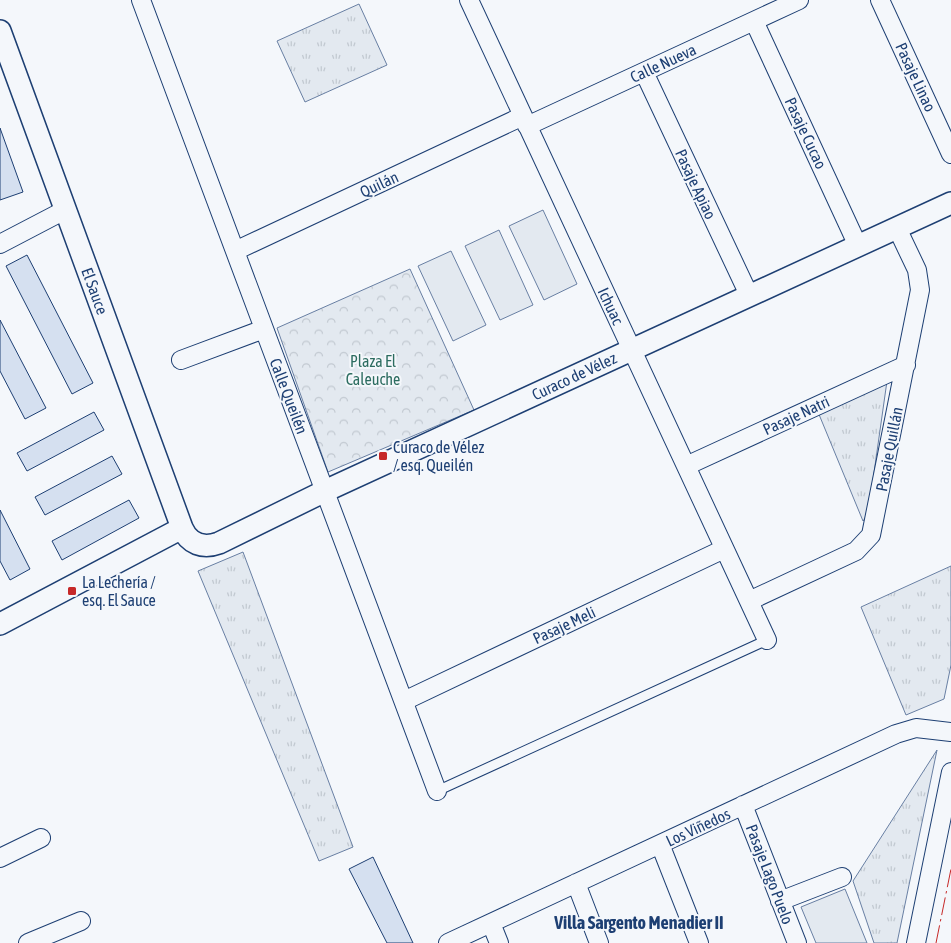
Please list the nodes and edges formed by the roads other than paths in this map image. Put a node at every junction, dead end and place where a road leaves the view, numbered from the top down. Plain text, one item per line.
1 (469, 0) edge
2 (799, 0) edge
3 (880, 0) edge
4 (145, 1) edge
5 (769, 6) edge
6 (754, 21) junction
7 (0, 31) edge
8 (644, 72) junction
9 (525, 121) junction
10 (951, 154) edge
11 (951, 203) edge
12 (65, 210) junction
13 (897, 228) junction
14 (0, 244) edge
15 (858, 246) junction
16 (235, 251) junction
17 (748, 296) junction
18 (264, 329) junction
19 (631, 349) junction
20 (182, 360) dead end
21 (906, 365) junction
22 (686, 466) junction
23 (325, 491) junction
24 (182, 528) junction
25 (198, 545) joint
26 (724, 549) junction
27 (749, 601) junction
28 (0, 624) edge
29 (767, 640) joint
30 (404, 702) junction
31 (951, 732) edge
32 (951, 772) edge
33 (437, 791) joint
34 (743, 805) junction
35 (41, 838) dead end
36 (660, 844) junction
37 (0, 858) edge
38 (842, 876) dead end
39 (576, 883) junction
40 (780, 902) junction
41 (81, 921) dead end
42 (492, 923) junction
43 (28, 943) edge
44 (448, 943) edge
45 (499, 943) edge
46 (599, 943) edge
47 (698, 943) edge
48 (796, 943) edge
49 (916, 943) edge

1 - 9 street, Ichuac
2 - 5 street, Calle Nueva
3 - 10 street, Pasaje Linao
4 - 16 street, Calle Queilén
5 - 6 street, Calle Nueva
6 - 8 street, Calle Nueva
6 - 15 street, Pasaje Cucao
7 - 12 street, El Sauce
8 - 9 street, Calle Nueva
8 - 17 street, Pasaje Apiao
9 - 16 street, Quilán
9 - 19 street, Ichuac
11 - 13 street, Curaco de Vélez
12 - 14 street
12 - 24 street, El Sauce
13 - 15 street, Curaco de Vélez
13 - 21 street, Pasaje Quillán
15 - 17 street, Curaco de Vélez
16 - 18 street, Calle Queilén
17 - 19 street, Curaco de Vélez
18 - 20 street
18 - 23 street, Calle Queilén
19 - 22 street, Ichuac
19 - 23 street, Curaco de Vélez
21 - 22 street, Pasaje Natri
21 - 27 street, Pasaje Quillán
22 - 26 street, Ichuac
23 - 25 street, Curaco de Vélez
23 - 30 street, Calle Queilén
24 - 25 street, El Sauce
24 - 28 street
26 - 27 street, Ichuac
26 - 30 street, Pasaje Meli
27 - 29 street, Ichuac
29 - 33 lane
30 - 33 street, Calle Queilén
31 - 34 street, Los Viñedos
32 - 49 street
34 - 36 street, Los Viñedos
34 - 40 street, Pasaje Lago Puelo
35 - 37 street
36 - 39 street, Los Viñedos
36 - 47 street
38 - 40 street
39 - 42 street, Los Viñedos
39 - 46 street
40 - 48 street, Pasaje Lago Puelo
41 - 43 street
42 - 44 street, Los Viñedos
42 - 45 street

